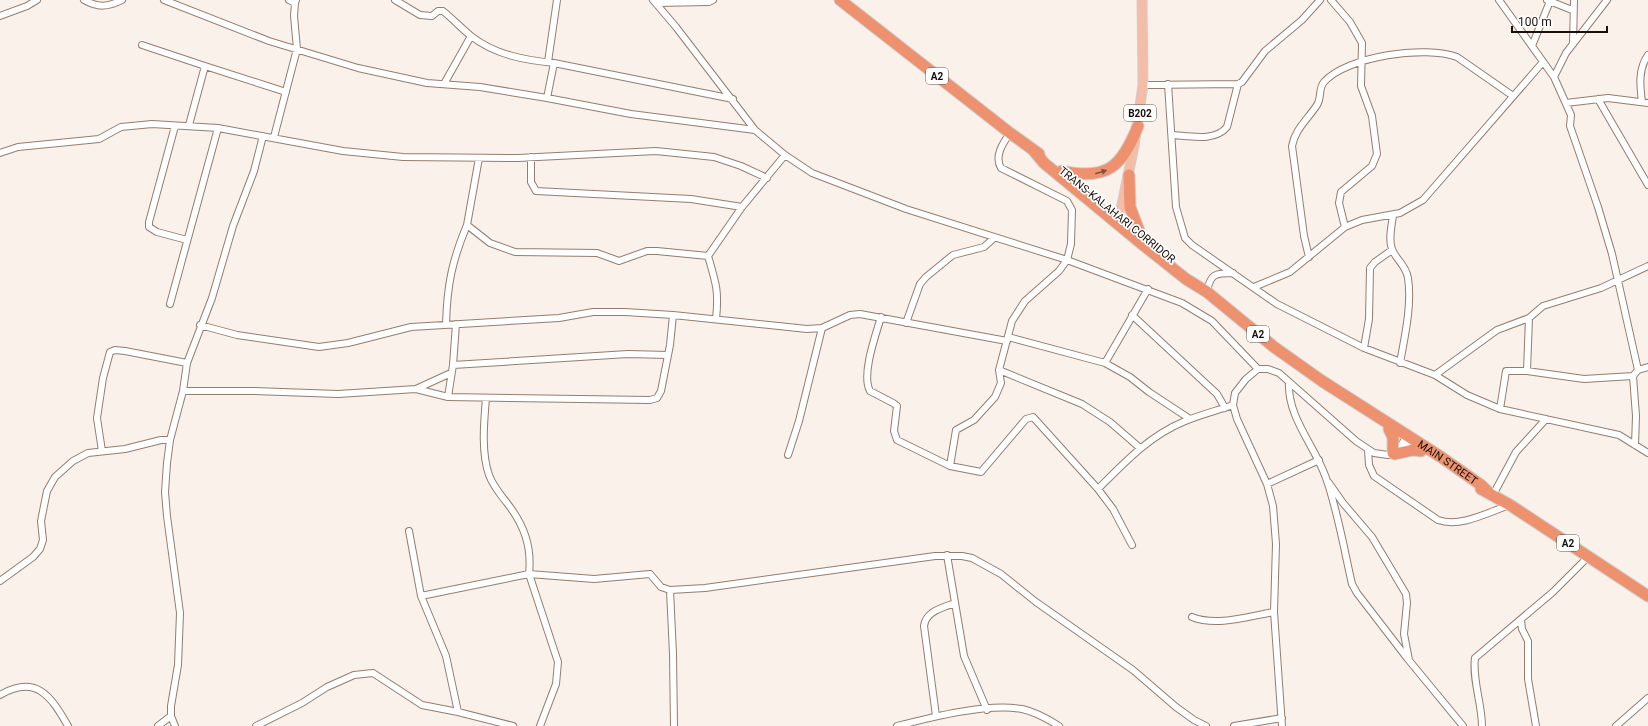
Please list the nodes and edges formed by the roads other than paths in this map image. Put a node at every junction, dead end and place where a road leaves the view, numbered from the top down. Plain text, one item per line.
1 (37, 0) edge
2 (84, 0) edge
3 (122, 0) edge
4 (164, 0) edge
5 (394, 0) edge
6 (557, 0) edge
7 (713, 0) edge
8 (840, 0) edge
9 (1142, 0) edge
10 (1320, 0) edge
11 (1331, 0) edge
12 (1499, 0) edge
13 (1574, 0) edge
14 (1607, 0) edge
15 (294, 1) edge
16 (654, 1) edge
17 (1549, 1) edge
18 (1572, 10) junction
19 (0, 16) edge
20 (471, 36) junction
21 (1573, 44) junction
22 (142, 45) dead end
23 (1532, 46) junction
24 (297, 49) junction
25 (1648, 55) edge
26 (1363, 62) junction
27 (1543, 62) junction
28 (551, 63) junction
29 (204, 66) junction
30 (1554, 77) junction
31 (444, 84) junction
32 (1168, 84) junction
33 (1238, 84) junction
34 (1143, 85) junction
35 (286, 92) junction
36 (1513, 96) junction
37 (547, 98) junction
38 (732, 100) junction
39 (1598, 100) junction
40 (1645, 103) edge
41 (1566, 104) junction
42 (175, 126) junction
43 (189, 126) junction
44 (1138, 126) junction
45 (218, 128) junction
46 (755, 130) junction
47 (1010, 133) junction
48 (1172, 135) junction
49 (263, 136) junction
50 (274, 137) junction
51 (1034, 151) junction
52 (0, 153) edge
53 (785, 155) junction
54 (479, 158) junction
55 (531, 158) junction
56 (1062, 171) junction
57 (1129, 175) junction
58 (767, 178) junction
59 (1648, 185) edge
60 (742, 207) junction
61 (1392, 215) junction
62 (1119, 221) junction
63 (467, 225) junction
64 (1345, 227) junction
65 (1141, 236) junction
66 (994, 238) junction
67 (187, 240) junction
68 (1392, 250) junction
69 (708, 256) junction
70 (1309, 257) junction
71 (1067, 260) junction
72 (1648, 266) edge
73 (1233, 273) junction
74 (1618, 280) junction
75 (1196, 284) junction
76 (1254, 287) junction
77 (1148, 289) junction
78 (1207, 292) junction
79 (170, 304) dead end
80 (1132, 315) junction
81 (673, 316) junction
82 (881, 317) junction
83 (1529, 318) junction
84 (716, 319) junction
85 (906, 323) junction
86 (446, 324) junction
87 (456, 324) junction
88 (200, 325) junction
89 (822, 328) junction
90 (1007, 339) junction
91 (1364, 348) junction
92 (668, 355) junction
93 (187, 363) junction
94 (1105, 363) junction
95 (1400, 363) junction
96 (453, 365) junction
97 (1648, 367) edge
98 (1258, 369) junction
99 (999, 370) junction
100 (1638, 370) junction
101 (1527, 371) junction
102 (451, 373) junction
103 (1435, 375) junction
104 (1633, 376) junction
105 (1322, 381) junction
106 (1289, 382) junction
107 (416, 389) junction
108 (183, 391) junction
109 (448, 397) junction
110 (486, 398) junction
111 (1233, 405) junction
112 (1225, 408) junction
113 (1500, 409) junction
114 (1190, 419) junction
115 (1546, 419) junction
116 (1389, 429) junction
117 (1408, 439) junction
118 (170, 440) junction
119 (1635, 445) junction
120 (1140, 448) junction
121 (1368, 450) junction
122 (102, 451) junction
123 (1421, 451) junction
124 (1648, 453) edge
125 (1392, 454) junction
126 (788, 455) dead end
127 (1319, 460) junction
128 (950, 466) junction
129 (1326, 478) junction
130 (1267, 484) junction
131 (1098, 489) junction
132 (1490, 494) junction
133 (1510, 505) junction
134 (409, 531) dead end
135 (1132, 545) dead end
136 (947, 555) junction
137 (1589, 556) junction
138 (529, 574) junction
139 (0, 581) edge
140 (670, 590) junction
141 (421, 596) junction
142 (1648, 596) edge
143 (954, 603) junction
144 (1274, 612) junction
145 (1192, 617) dead end
146 (1521, 620) junction
147 (1410, 661) junction
148 (0, 695) edge
149 (1648, 698) edge
150 (987, 710) junction
151 (458, 712) junction
152 (171, 716) junction
153 (936, 716) junction
154 (1282, 718) junction
155 (1617, 725) edge
156 (68, 726) edge
157 (158, 726) edge
158 (175, 726) edge
159 (256, 726) edge
160 (513, 726) edge
161 (540, 726) edge
162 (674, 726) edge
163 (897, 726) edge
164 (1059, 726) edge
165 (1206, 726) edge
166 (1234, 726) edge
167 (1282, 726) edge
168 (1463, 726) edge
169 (1482, 726) edge
170 (1536, 726) edge

1 - 19 street
2 - 3 street
4 - 24 street
5 - 20 street
6 - 28 street
7 - 16 street
8 - 47 highway, TRANS-KALAHARI CORRIDOR / A2
9 - 34 main road, B202
10 - 33 street
11 - 26 street
12 - 23 street
13 - 18 street
14 - 21 street
15 - 24 street
16 - 38 street
17 - 18 street
17 - 23 street
18 - 21 street
20 - 28 street
20 - 31 street
21 - 30 street
22 - 29 street
23 - 27 street
24 - 31 street
24 - 35 street
25 - 40 street
26 - 36 street
26 - 64 street
26 - 70 street
27 - 30 street
27 - 36 street
28 - 37 street
28 - 38 street
29 - 35 street
29 - 43 street
30 - 41 street
31 - 37 street
32 - 33 street
32 - 34 street
32 - 48 street
33 - 48 street
34 - 44 main road, B202
35 - 50 street
36 - 61 street
37 - 46 street
38 - 46 street
39 - 40 street
39 - 41 street
39 - 59 street
41 - 74 street
42 - 43 street
42 - 52 street
42 - 67 street
43 - 45 street
56 -> 44 highway
44 - 57 main road, B202
45 - 49 street
45 - 67 street
46 - 53 street
47 - 51 highway, TRANS-KALAHARI CORRIDOR / A2
47 - 71 street
48 - 73 street
49 - 50 street
49 - 88 street
50 - 54 street
51 - 56 highway, TRANS-KALAHARI CORRIDOR / A2
51 - 62 highway, TRANS-KALAHARI CORRIDOR / A2
53 - 58 street
53 - 66 street
54 - 55 street
54 - 63 street
55 - 58 street
55 - 60 street
56 - 62 highway, TRANS-KALAHARI CORRIDOR / A2
57 - 62 main road, B202
57 - 65 highway
58 - 60 street
60 - 69 street
61 - 64 street
61 - 68 street
62 - 65 highway, TRANS-KALAHARI CORRIDOR / A2
62 - 75 highway, TRANS-KALAHARI CORRIDOR / A2
63 - 69 street
63 - 86 street
64 - 70 street
65 - 75 highway, TRANS-KALAHARI CORRIDOR / A2
66 - 71 street
66 - 85 street
67 - 79 street
68 - 91 street
68 - 95 street
69 - 84 street
70 - 76 street
71 - 77 street
71 - 90 street
72 - 74 street
73 - 76 street
73 - 78 street
74 - 83 street
74 - 100 street
75 - 78 highway, TRANS-KALAHARI CORRIDOR / A2
76 - 91 street
77 - 80 street
77 - 98 street
78 - 105 highway, TRANS-KALAHARI CORRIDOR / A2
80 - 94 street
80 - 112 street
81 - 84 street
81 - 87 street
81 - 92 street
82 - 85 street
82 - 89 street
82 - 128 street
83 - 101 street
83 - 103 street
84 - 89 street
85 - 90 street
86 - 87 street
86 - 88 street
87 - 96 street
88 - 93 street
89 - 126 street
90 - 94 street
90 - 99 street
91 - 95 street
92 - 96 street
92 - 110 street
93 - 108 street
93 - 122 street
94 - 114 street
95 - 103 street
96 - 102 street
97 - 100 street
98 - 106 street
98 - 111 street
99 - 120 street
99 - 128 street
100 - 104 street
101 - 104 street
101 - 113 street
102 - 107 street
102 - 109 street
103 - 113 street
104 - 119 street
105 - 116 highway, TRANS-KALAHARI CORRIDOR / A2
105 - 117 highway, TRANS-KALAHARI CORRIDOR / A2
106 - 121 street
106 - 127 street
107 - 108 street
107 - 109 street
108 - 118 street
109 - 110 street
110 - 138 street
111 - 112 street
111 - 130 street
112 - 114 street
113 - 115 street
114 - 120 street
115 - 119 street
115 - 132 street
116 - 117 highway, TRANS-KALAHARI CORRIDOR / A2
116 - 125 highway
117 - 123 highway, MAIN STREET / A2
117 - 125 street
117 - 132 highway, MAIN STREET / A2
118 - 122 street
118 - 152 street
119 - 124 street
120 - 131 street
121 - 125 street
121 - 133 street
122 - 139 street
123 - 125 highway
123 - 132 highway, MAIN STREET / A2
127 - 129 street
127 - 130 street
128 - 131 street
129 - 147 street
129 - 147 street
130 - 144 street
131 - 135 street
132 - 133 highway, MAIN STREET / A2
133 - 137 highway, MAIN STREET / A2
134 - 141 street
136 - 140 street
136 - 143 street
136 - 165 street
137 - 142 highway, MAIN STREET / A2
137 - 146 street
138 - 140 street
138 - 141 street
138 - 161 street
140 - 162 street
141 - 151 street
143 - 150 street
143 - 153 street
144 - 145 street
144 - 154 street
146 - 169 street
146 - 170 street
147 - 168 street
148 - 156 street
149 - 155 street
150 - 153 street
150 - 164 street
151 - 159 street
151 - 160 street
152 - 157 street
152 - 158 street
153 - 163 street
154 - 166 street
154 - 167 street

